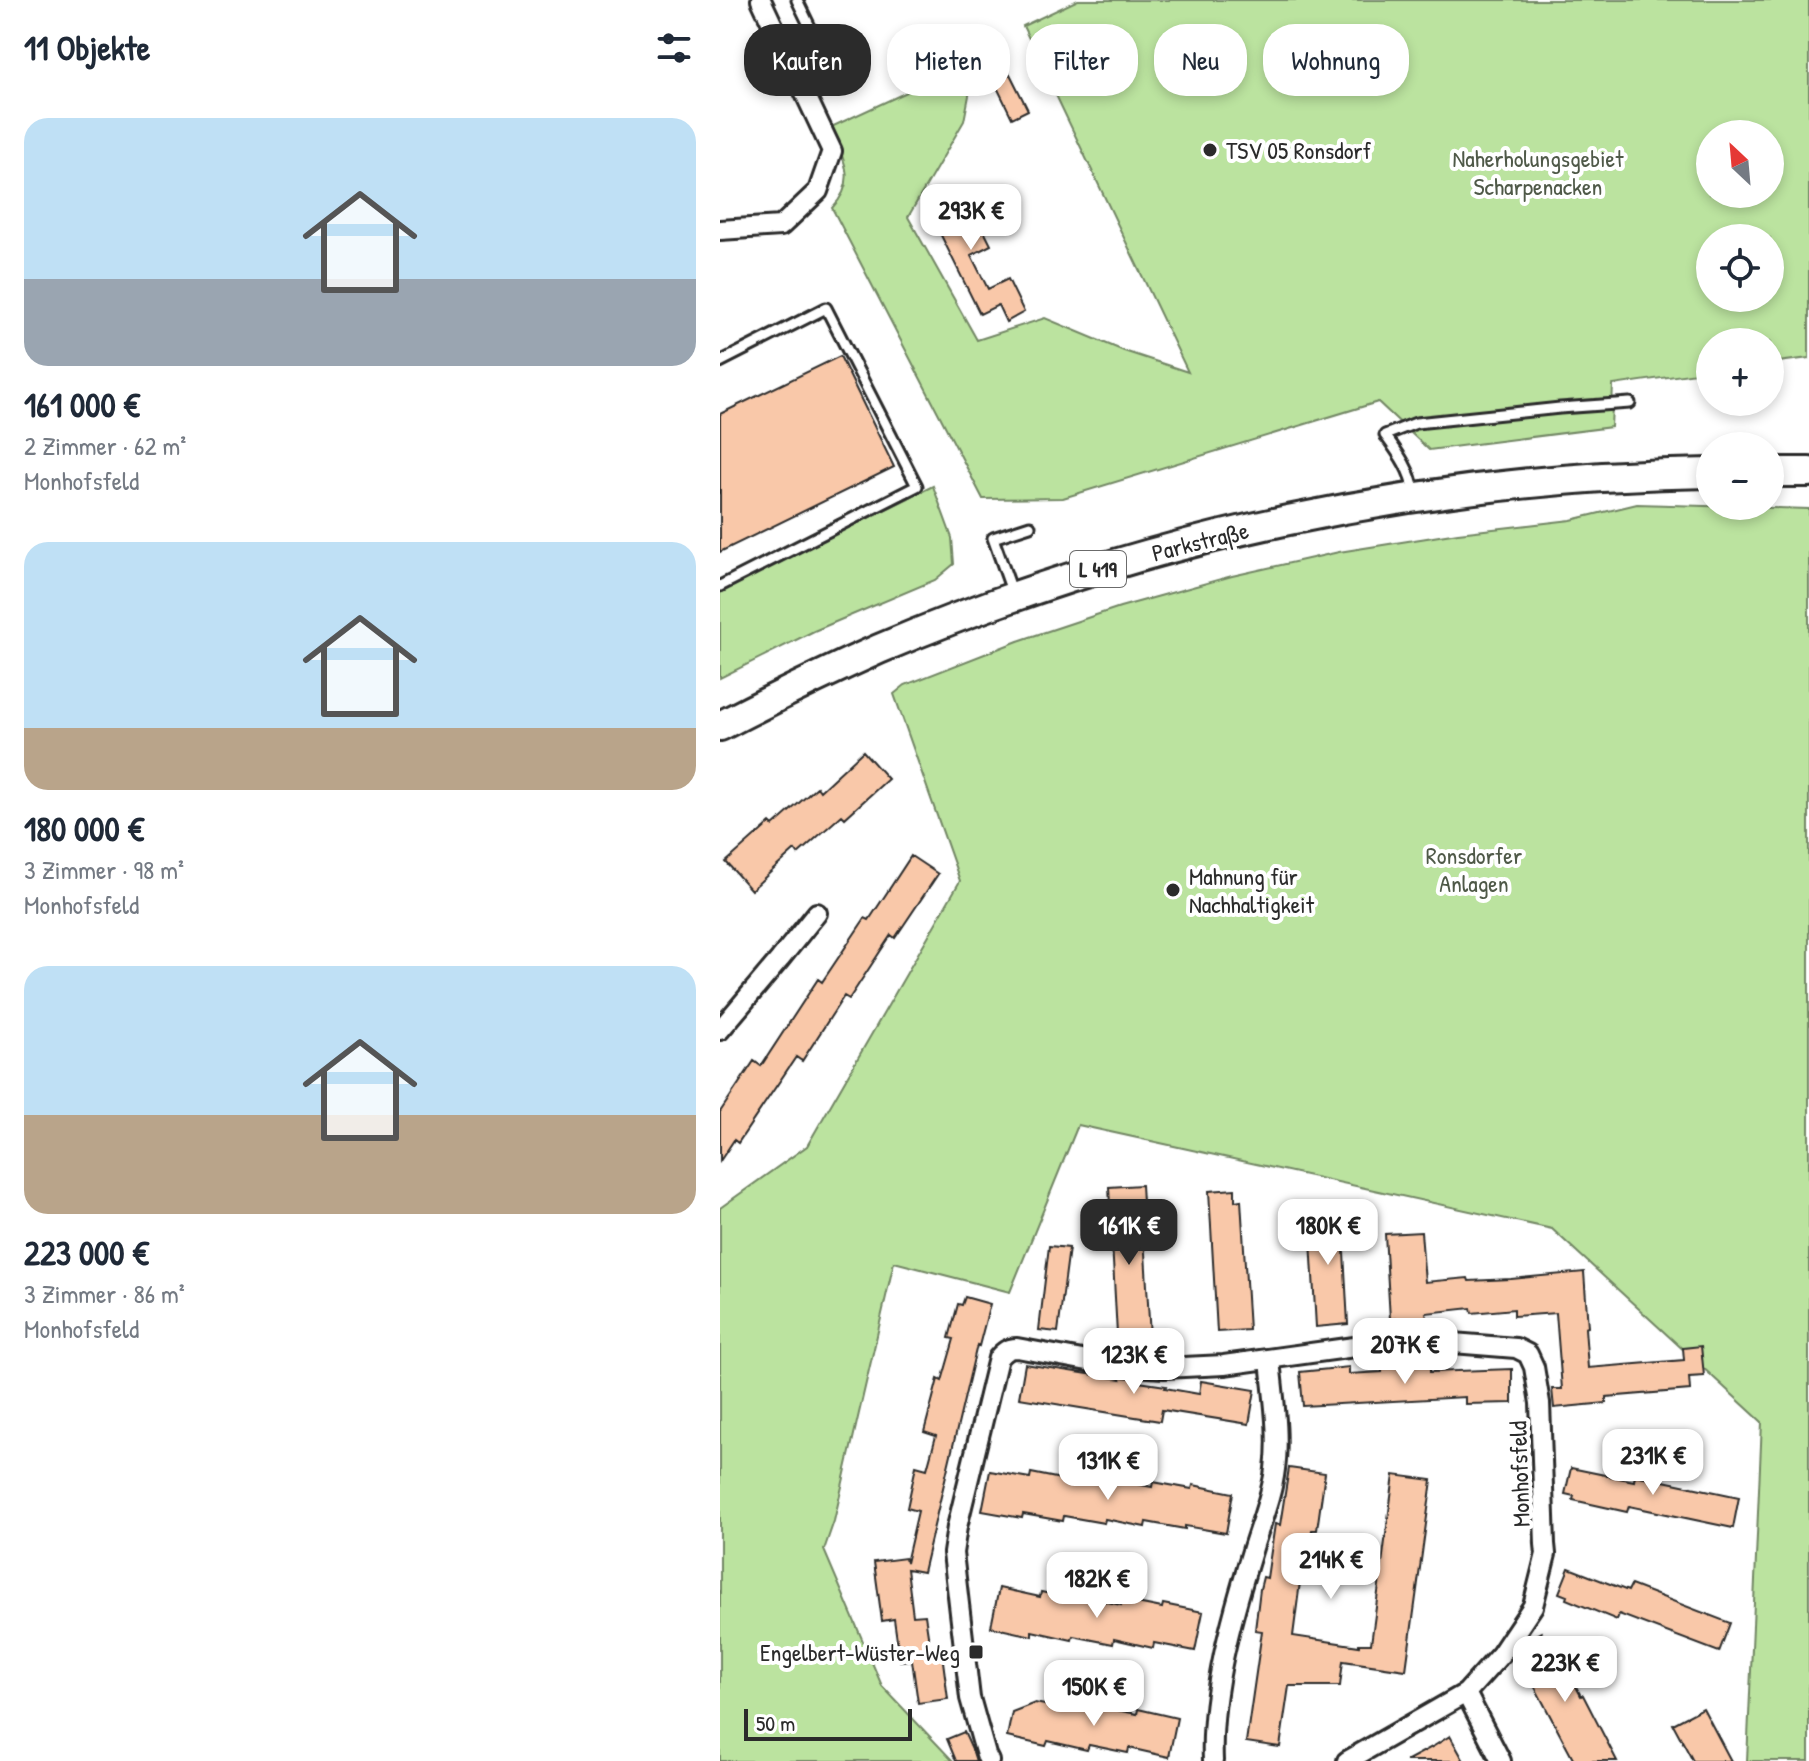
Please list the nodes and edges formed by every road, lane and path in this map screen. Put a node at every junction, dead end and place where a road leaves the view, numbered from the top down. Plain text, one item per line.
1 (761, 0) edge
2 (797, 0) edge
3 (809, 24) edge
4 (720, 230) edge
5 (720, 362) edge
6 (1630, 403) dead end
7 (1784, 472) edge
8 (1809, 472) edge
9 (1696, 473) edge
10 (1415, 496) junction
11 (1030, 526) dead end
12 (720, 586) edge
13 (1014, 597) junction
14 (720, 726) edge
15 (817, 913) dead end
16 (720, 1030) edge
17 (1270, 1359) junction
18 (1466, 1693) junction
19 (989, 1761) edge
20 (1213, 1761) edge
21 (1347, 1761) edge
22 (1501, 1761) edge

1 - 4 street
2 - 3 lane
5 - 12 lane
6 - 10 lane
7 - 8 main road
9 - 10 main road, Parkstraße / L 419
10 - 13 main road, Parkstraße / L 419
11 - 13 lane
13 - 14 main road, Parkstraße / L 419
15 - 16 street
17 - 18 street, Monhofsfeld
17 - 19 street, Monhofsfeld
17 - 20 street
18 - 21 street, Monhofsfeld
18 - 22 street

